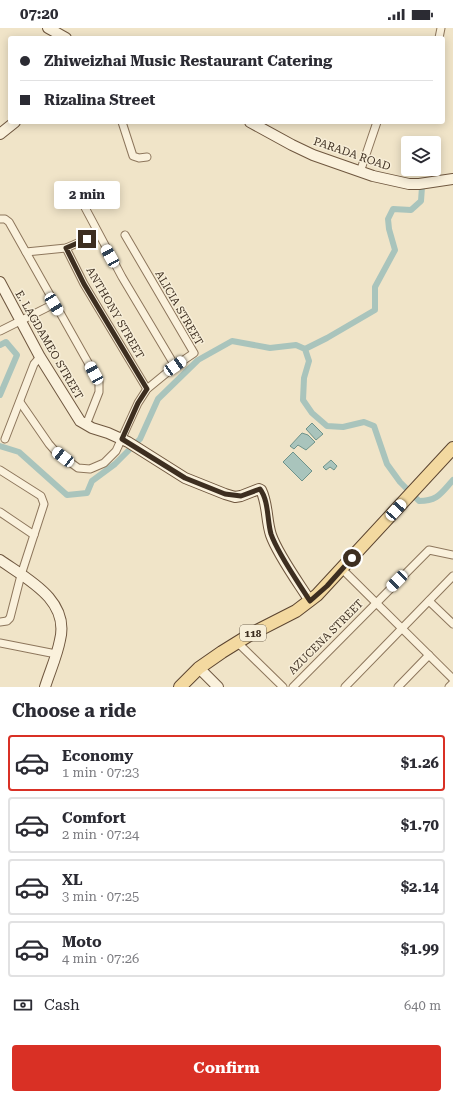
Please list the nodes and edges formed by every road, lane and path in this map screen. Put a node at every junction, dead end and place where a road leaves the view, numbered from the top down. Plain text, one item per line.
1 (48, 28) edge
2 (62, 36) edge
3 (12, 124) edge
4 (123, 124) edge
5 (254, 124) edge
6 (376, 124) edge
7 (0, 134) edge
8 (148, 156) dead end
9 (360, 172) junction
10 (453, 179) edge
11 (80, 200) dead end
12 (2, 219) edge
13 (98, 234) junction
14 (125, 235) dead end
15 (66, 248) junction
16 (26, 252) junction
17 (0, 282) edge
18 (54, 304) junction
19 (20, 322) junction
20 (0, 331) edge
21 (40, 357) junction
22 (175, 366) junction
23 (147, 389) junction
24 (20, 402) junction
25 (86, 425) junction
26 (5, 439) dead end
27 (125, 440) junction
28 (453, 448) edge
29 (0, 470) edge
30 (0, 512) edge
31 (34, 535) junction
32 (453, 555) edge
33 (0, 560) edge
34 (342, 569) junction
35 (21, 575) junction
36 (453, 576) edge
37 (310, 601) junction
38 (429, 601) junction
39 (376, 603) junction
40 (0, 622) edge
41 (453, 624) edge
42 (402, 628) junction
43 (237, 642) junction
44 (0, 643) edge
45 (56, 654) junction
46 (429, 655) junction
47 (199, 668) junction
48 (453, 680) edge
49 (453, 683) edge
50 (45, 687) edge
51 (180, 687) edge
52 (218, 687) edge
53 (283, 687) edge
54 (292, 687) edge
55 (345, 687) edge
56 (398, 687) edge
57 (449, 687) edge

1 - 2 street
3 - 7 street
4 - 8 street
5 - 9 street, PARADA ROAD
6 - 9 street
9 - 10 street, PARADA ROAD
11 - 13 street
12 - 16 street
13 - 15 street
13 - 22 street
14 - 22 street, ALICIA STREET
15 - 16 street
15 - 23 street, ANTHONY STREET
16 - 18 street
17 - 19 street, E. LAGDAMEO STREET
18 - 19 street
18 - 25 street
19 - 20 street
19 - 21 street, E. LAGDAMEO STREET
21 - 24 street
21 - 25 street, E. LAGDAMEO STREET
22 - 23 street, ALICIA STREET
23 - 27 street, ALICIA STREET
24 - 26 street
24 - 27 street, ALICIA STREET
25 - 27 street, E. LAGDAMEO STREET
27 - 37 street, E. LAGDAMEO STREET
28 - 34 main road, 118
29 - 31 street
30 - 31 street
31 - 35 street
32 - 39 street, AZUCENA STREET
33 - 35 street
34 - 37 main road, 118
34 - 39 street
35 - 40 street
35 - 45 street
36 - 38 street
37 - 43 main road, 118
38 - 41 street
38 - 42 street
39 - 42 street
39 - 54 street, AZUCENA STREET
42 - 46 street
42 - 55 street
43 - 47 main road, 118
43 - 53 street
44 - 45 street
45 - 50 street
46 - 48 street
46 - 56 street
47 - 51 main road, 118
47 - 52 street
49 - 57 street

